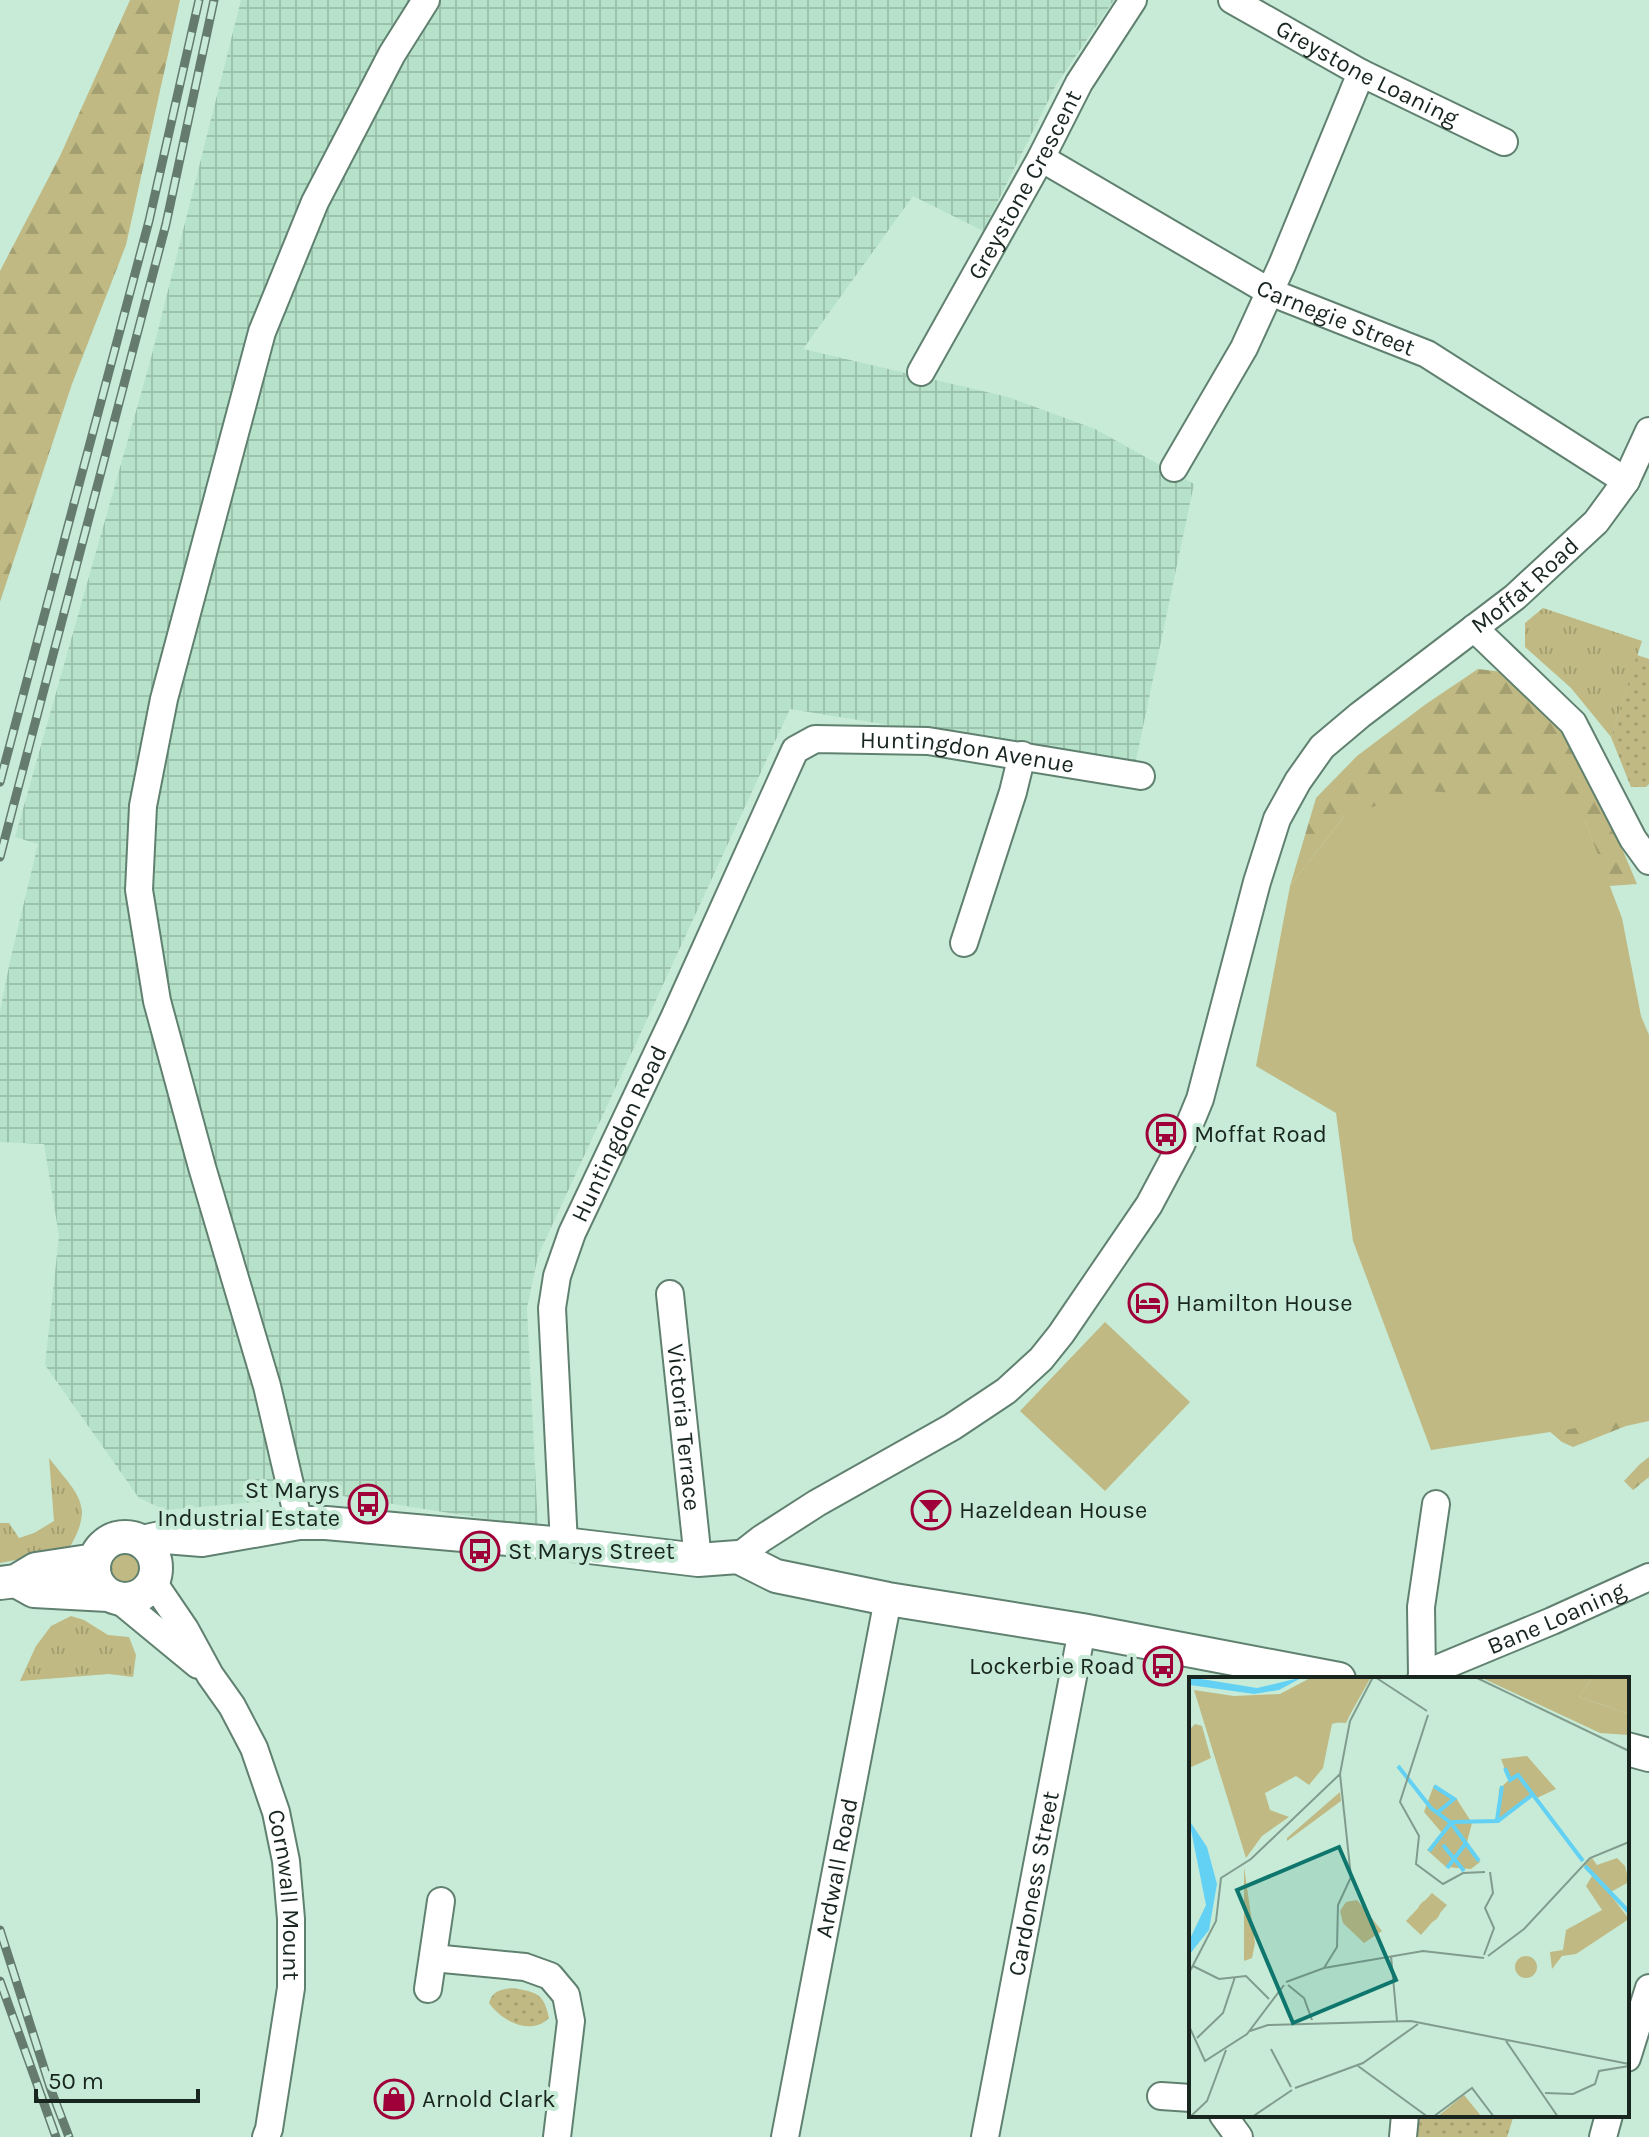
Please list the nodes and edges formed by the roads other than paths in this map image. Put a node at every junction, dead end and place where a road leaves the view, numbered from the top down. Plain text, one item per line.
1 (426, 0) edge
2 (1133, 0) edge
3 (1232, 0) edge
4 (1361, 73) junction
5 (1504, 142) dead end
6 (1041, 158) junction
7 (1270, 292) junction
8 (921, 372) dead end
9 (1649, 431) edge
10 (1174, 468) dead end
11 (1626, 481) junction
12 (1474, 628) junction
13 (795, 750) joint
14 (1022, 755) junction
15 (1141, 776) dead end
16 (1649, 817) edge
17 (1633, 839) junction
18 (1649, 861) edge
19 (964, 943) dead end
20 (670, 1294) dead end
21 (1436, 1504) dead end
22 (299, 1523) junction
23 (202, 1540) junction
24 (142, 1542) junction
25 (564, 1544) junction
26 (738, 1557) junction
27 (95, 1560) junction
28 (698, 1560) junction
29 (155, 1576) junction
30 (1649, 1577) edge
31 (8, 1582) edge
32 (113, 1597) junction
33 (888, 1599) junction
34 (1082, 1630) junction
35 (210, 1675) junction
36 (1329, 1677) edge
37 (1422, 1677) edge
38 (1629, 1750) edge
39 (1649, 1755) edge
40 (441, 1901) dead end
41 (433, 1958) junction
42 (1649, 1988) edge
43 (428, 1989) dead end
44 (1629, 2052) edge
45 (1629, 2066) edge
46 (1649, 2072) edge
47 (1161, 2096) dead end
48 (1189, 2098) edge
49 (1224, 2117) edge
50 (1405, 2117) edge
51 (1608, 2117) edge
52 (269, 2134) edge
53 (557, 2137) edge
54 (785, 2137) edge
55 (985, 2137) edge
56 (1239, 2137) edge
57 (1403, 2137) edge
58 (1603, 2137) edge

1 - 22 street
2 - 6 street, Greystone Crescent
3 - 4 street, Greystone Loaning
4 - 5 street, Greystone Loaning
4 - 7 street
6 - 7 street, Carnegie Street
6 - 8 street, Greystone Crescent
7 - 10 street
7 - 11 street, Carnegie Street
9 - 11 street, Moffat Road
11 - 12 street, Moffat Road
12 - 17 street
12 - 26 street, Moffat Road
13 - 14 street, Huntingdon Avenue
13 - 25 street, Huntingdon Road
14 - 15 street, Huntingdon Avenue
14 - 19 street
16 - 17 street
17 - 18 street
20 - 28 street, Victoria Terrace
21 - 37 street
22 - 23 main road
22 - 25 main road
23 - 24 main road
23 - 29 main road
24 - 27 main road
24 - 29 main road
25 - 28 main road
26 - 28 main road
26 - 33 main road
27 - 31 main road
27 - 32 main road
29 - 32 main road
29 - 35 street, Cornwall Mount
30 - 37 street, Bane Loaning
31 - 32 main road
32 - 35 street, Cornwall Mount
33 - 34 main road
33 - 54 street, Ardwall Road
34 - 36 main road
34 - 55 street, Cardoness Street
35 - 52 street, Cornwall Mount
38 - 39 main road
40 - 41 street
41 - 43 street
41 - 53 street
42 - 44 street
45 - 46 street
47 - 48 street
49 - 56 street
50 - 57 street
51 - 58 street

